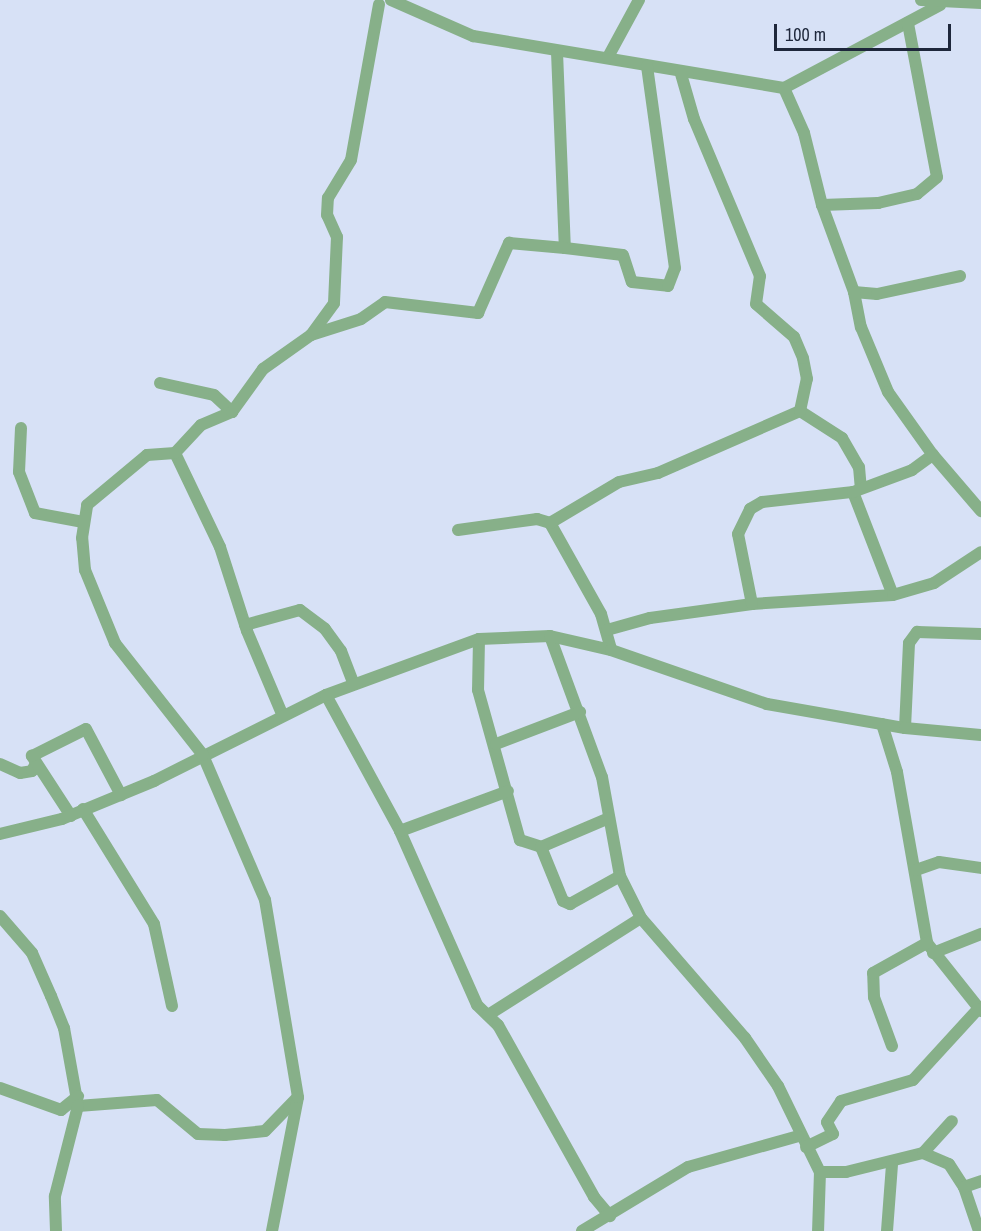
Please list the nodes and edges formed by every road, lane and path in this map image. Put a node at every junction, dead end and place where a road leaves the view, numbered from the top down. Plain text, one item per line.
1 (639, 0) edge
2 (921, 0) edge
3 (381, 1) edge
4 (981, 3) edge
5 (940, 5) junction
6 (908, 23) junction
7 (557, 52) junction
8 (608, 57) junction
9 (647, 66) junction
10 (681, 74) junction
11 (784, 88) junction
12 (822, 205) junction
13 (565, 248) junction
14 (960, 276) dead end
15 (854, 292) junction
16 (311, 335) junction
17 (160, 383) dead end
18 (800, 411) junction
19 (232, 412) junction
20 (21, 428) dead end
21 (175, 453) junction
22 (933, 454) junction
23 (857, 490) junction
24 (981, 511) edge
25 (83, 522) junction
26 (550, 523) junction
27 (458, 530) dead end
28 (981, 552) edge
29 (893, 595) junction
30 (752, 604) junction
31 (245, 625) junction
32 (607, 630) junction
33 (981, 634) edge
34 (550, 636) junction
35 (479, 639) junction
36 (611, 650) junction
37 (353, 684) junction
38 (326, 695) junction
39 (580, 712) junction
40 (282, 714) junction
41 (882, 724) junction
42 (905, 728) junction
43 (981, 735) edge
44 (496, 744) junction
45 (203, 755) junction
46 (0, 764) edge
47 (34, 765) junction
48 (508, 791) junction
49 (121, 795) junction
50 (83, 809) junction
51 (70, 816) junction
52 (609, 818) junction
53 (400, 831) junction
54 (0, 834) edge
55 (541, 847) junction
56 (981, 868) edge
57 (916, 870) junction
58 (620, 876) junction
59 (0, 916) edge
60 (641, 918) junction
61 (981, 934) edge
62 (930, 948) junction
63 (172, 1006) dead end
64 (979, 1010) edge
65 (488, 1015) junction
66 (892, 1046) dead end
67 (0, 1088) edge
68 (298, 1097) junction
69 (78, 1101) junction
70 (952, 1121) dead end
71 (798, 1136) junction
72 (806, 1147) junction
73 (924, 1153) junction
74 (892, 1164) junction
75 (820, 1172) junction
76 (981, 1181) edge
77 (964, 1187) junction
78 (610, 1216) junction
79 (56, 1231) edge
80 (272, 1231) edge
81 (582, 1231) edge
82 (818, 1231) edge
83 (887, 1231) edge
84 (979, 1231) edge

1 - 8 street
2 - 5 street
3 - 7 street
3 - 16 street
4 - 5 street
5 - 6 street
6 - 11 street
6 - 12 street
7 - 8 street
7 - 13 street
8 - 9 street
9 - 10 street
9 - 13 street
10 - 11 street
10 - 18 street
11 - 12 street
12 - 15 street
13 - 16 street
14 - 15 street
15 - 22 street
16 - 19 street
17 - 19 street
18 - 23 street
18 - 26 street
19 - 21 street
20 - 25 street
21 - 25 street
21 - 31 street
22 - 23 street
22 - 24 street
23 - 29 street
23 - 30 street
25 - 45 street
26 - 27 street
26 - 32 street
28 - 29 street
29 - 30 street
30 - 32 street
31 - 37 street
31 - 40 street
32 - 36 street
33 - 42 street
34 - 35 street
34 - 36 street
34 - 39 street
35 - 37 street
35 - 44 street
36 - 41 street
37 - 38 street
38 - 40 street
38 - 53 street
39 - 44 street
39 - 52 street
40 - 45 street
41 - 42 street
41 - 57 street
42 - 43 street
44 - 48 street
45 - 49 street
45 - 68 street
46 - 47 street
47 - 49 street
47 - 51 street
48 - 53 street
48 - 55 street
49 - 50 street
50 - 51 street
50 - 63 street
51 - 54 street
52 - 55 street
52 - 58 street
53 - 65 street
55 - 58 street
56 - 57 street
57 - 62 street
58 - 60 street
59 - 69 street
60 - 65 street
60 - 71 street
61 - 62 street
62 - 64 street
62 - 66 street
64 - 72 street
65 - 78 street
67 - 69 street
68 - 69 street
68 - 80 street
69 - 79 street
70 - 73 street
71 - 72 street
71 - 78 street
72 - 75 street
73 - 74 street
73 - 77 street
74 - 75 street
74 - 83 street
75 - 82 street
76 - 77 street
77 - 84 street
78 - 81 street

